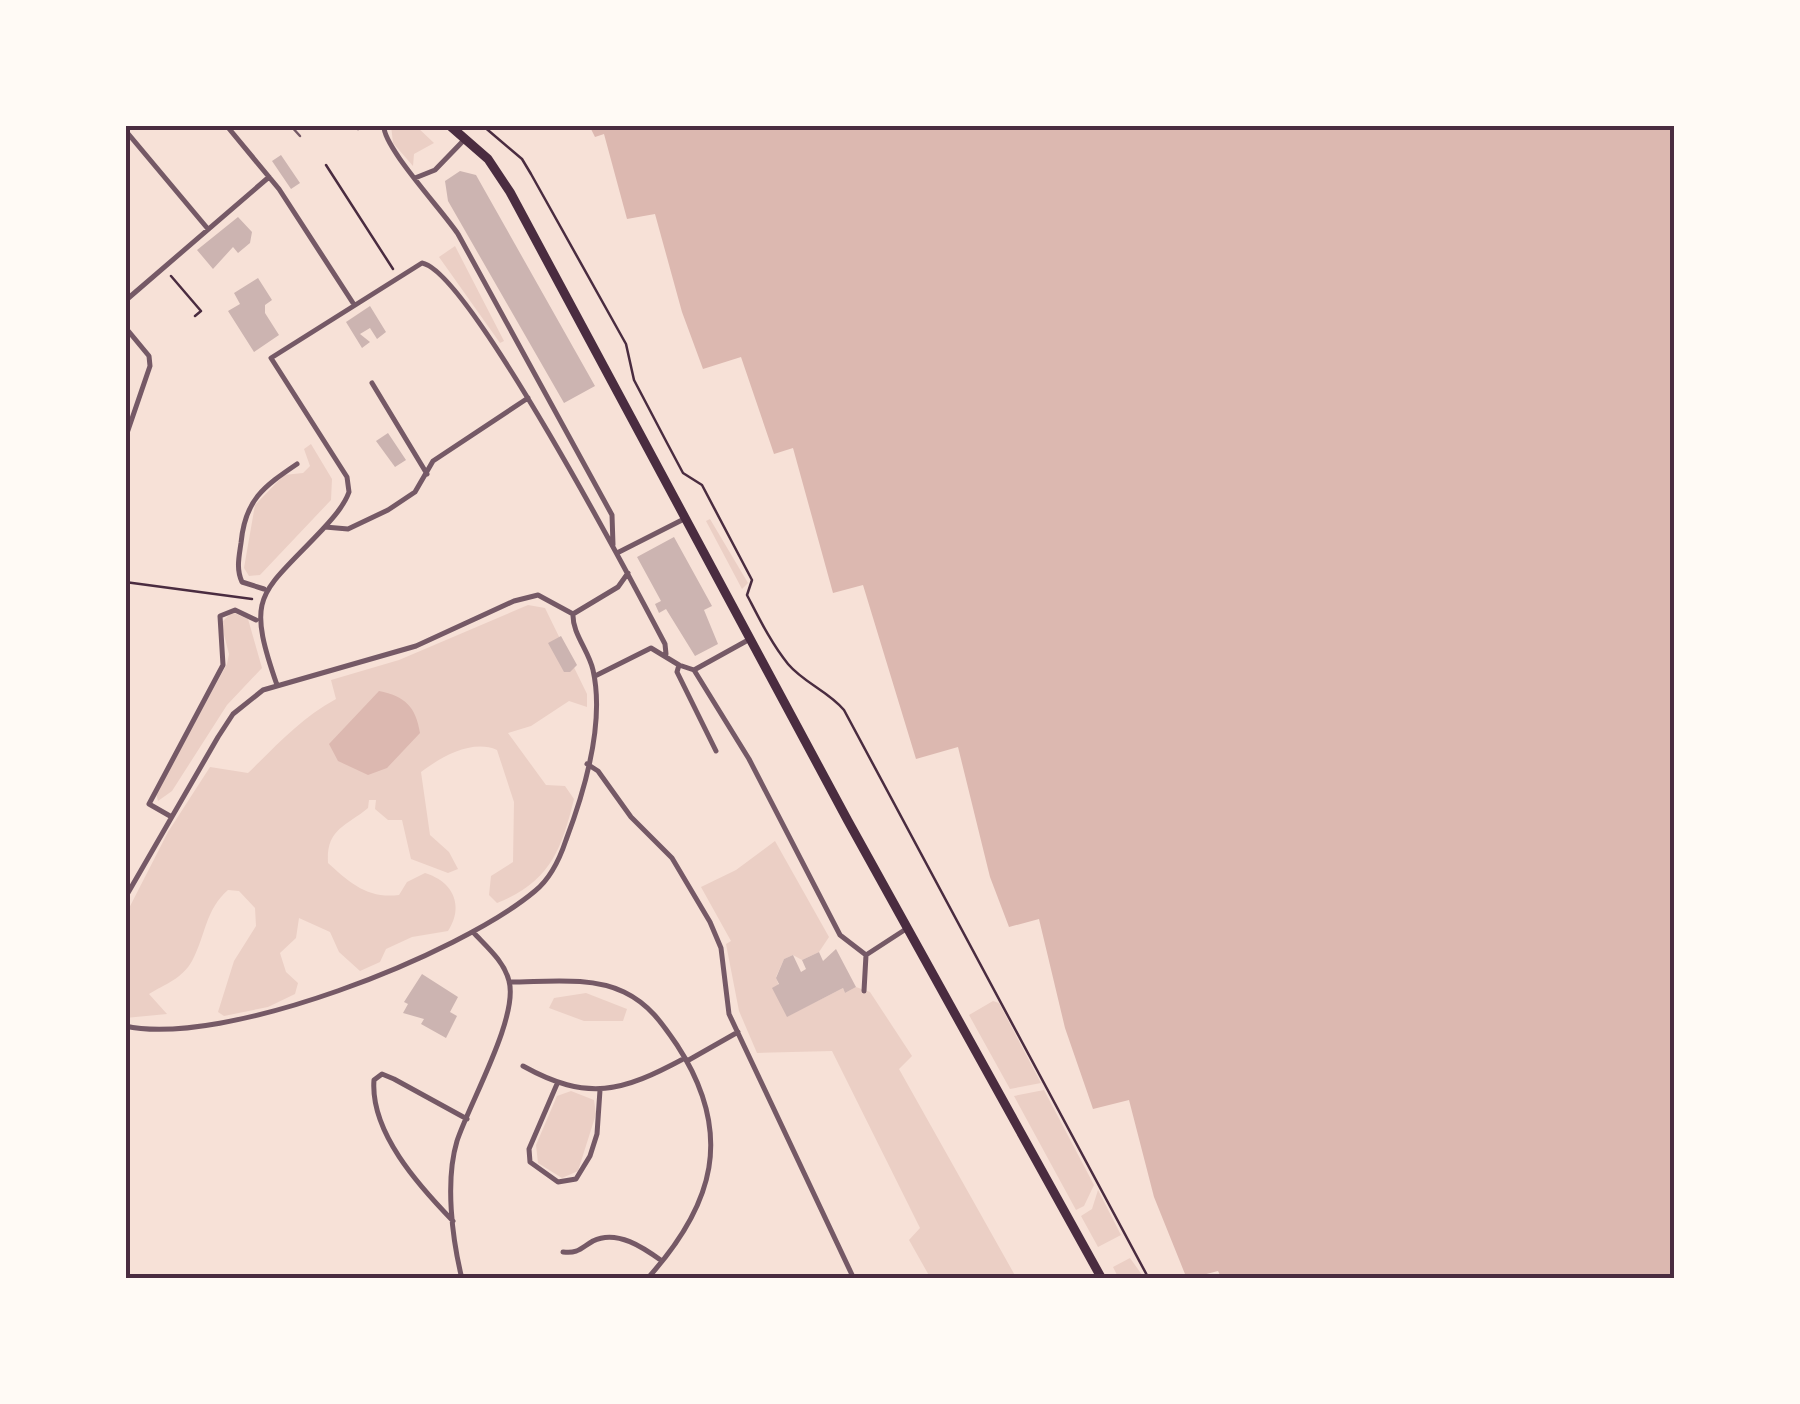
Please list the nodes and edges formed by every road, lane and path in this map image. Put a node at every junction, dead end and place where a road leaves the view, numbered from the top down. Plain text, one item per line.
1 (226, 125) edge
2 (290, 125) edge
3 (353, 125) edge
4 (384, 125) edge
5 (448, 125) edge
6 (482, 125) edge
7 (358, 129) dead end
8 (125, 130) edge
9 (300, 136) dead end
10 (466, 138) junction
11 (326, 165) dead end
12 (269, 177) junction
13 (415, 178) junction
14 (208, 230) junction
15 (164, 268) junction
16 (396, 275) junction
17 (126, 299) edge
18 (353, 303) junction
19 (195, 316) dead end
20 (125, 327) edge
21 (372, 383) dead end
22 (528, 398) junction
23 (125, 439) edge
24 (297, 464) dead end
25 (427, 474) junction
26 (687, 517) junction
27 (324, 527) junction
28 (613, 544) junction
29 (618, 553) junction
30 (628, 573) junction
31 (125, 582) edge
32 (264, 590) junction
33 (261, 602) junction
34 (573, 614) junction
35 (256, 620) junction
36 (750, 640) junction
37 (666, 654) junction
38 (678, 665) junction
39 (694, 670) junction
40 (594, 676) junction
41 (276, 685) junction
42 (716, 751) dead end
43 (587, 764) junction
44 (170, 816) junction
45 (125, 898) edge
46 (906, 928) junction
47 (473, 932) junction
48 (866, 956) junction
49 (510, 982) junction
50 (864, 991) dead end
51 (125, 1026) edge
52 (738, 1032) junction
53 (686, 1060) junction
54 (523, 1066) dead end
55 (557, 1084) junction
56 (600, 1090) junction
57 (467, 1118) junction
58 (454, 1224) junction
59 (564, 1252) dead end
60 (662, 1261) junction
61 (462, 1279) edge
62 (647, 1279) edge
63 (854, 1279) edge
64 (1102, 1279) edge
65 (1149, 1279) edge

1 - 12 street
2 - 9 lane
3 - 7 path
4 - 13 street
5 - 10 highway
6 - 65 path
8 - 14 street
10 - 13 street
10 - 26 highway
11 - 16 path
12 - 14 street
12 - 18 street
13 - 28 street
14 - 15 street
15 - 17 street
15 - 19 path
16 - 18 street
16 - 22 street
18 - 27 street
20 - 23 street
21 - 25 street
22 - 25 street
22 - 28 street
24 - 32 street
25 - 27 street
26 - 29 street
26 - 36 highway
27 - 32 street
28 - 29 street
29 - 30 street
30 - 34 street
30 - 37 street
31 - 33 path
32 - 33 street
33 - 35 street
34 - 40 street
34 - 41 street
35 - 41 street
35 - 44 street
36 - 39 street
36 - 46 highway
37 - 38 street
37 - 40 street
38 - 39 street
38 - 42 street
39 - 48 street
40 - 43 street
41 - 44 street
43 - 47 street
43 - 52 street
44 - 45 street
46 - 48 street
46 - 64 highway
47 - 49 street
47 - 51 street
48 - 50 street
49 - 53 street
49 - 57 street
52 - 53 street
52 - 63 street
53 - 56 street
53 - 60 street
54 - 55 street
55 - 56 street
55 - 56 street
57 - 58 street
57 - 58 street
58 - 61 street
59 - 60 street
60 - 62 street

